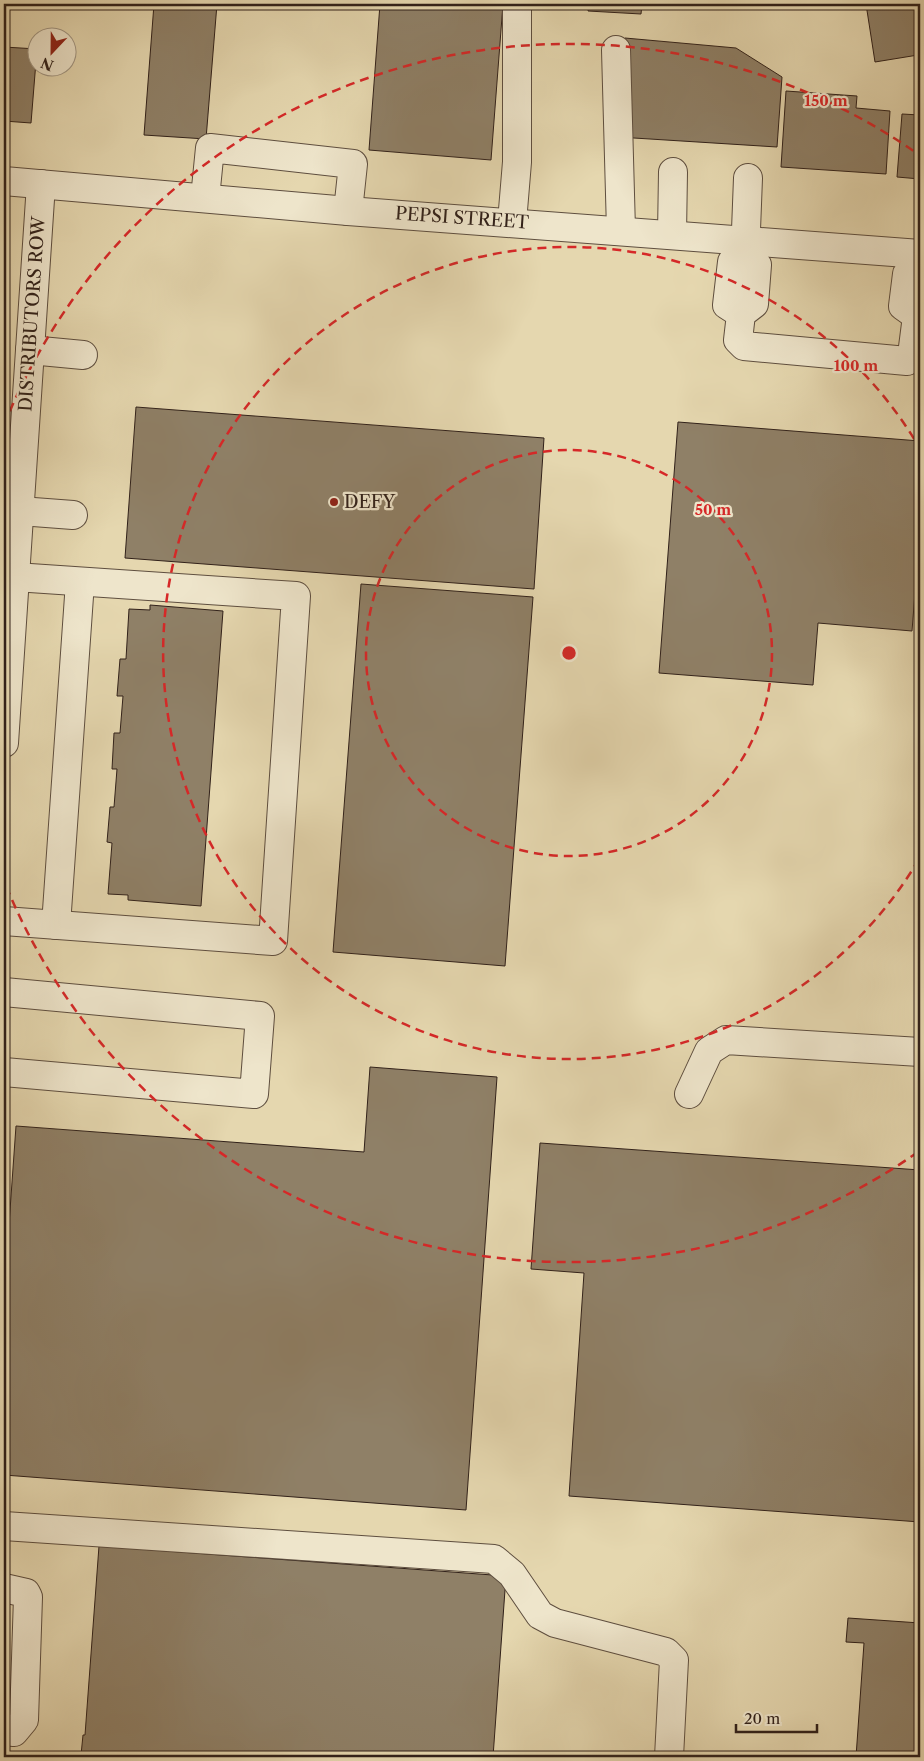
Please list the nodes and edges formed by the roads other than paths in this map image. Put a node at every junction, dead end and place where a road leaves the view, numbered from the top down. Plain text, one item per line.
1 (518, 8) dead end
2 (616, 50) dead end
3 (673, 172) dead end
4 (748, 178) dead end
5 (4, 181) edge
6 (41, 184) junction
7 (205, 198) junction
8 (348, 211) junction
9 (512, 222) junction
10 (621, 230) junction
11 (672, 234) junction
12 (745, 248) junction
13 (920, 264) edge
14 (919, 315) edge
15 (30, 350) junction
16 (84, 355) dead end
17 (13, 478) edge
18 (20, 511) junction
19 (73, 516) dead end
20 (15, 577) junction
21 (80, 582) junction
22 (7, 642) edge
23 (4, 743) edge
24 (4, 921) edge
25 (56, 925) junction
26 (4, 992) edge
27 (920, 1052) edge
28 (4, 1072) edge
29 (689, 1094) dead end
30 (4, 1526) edge
31 (4, 1588) edge
32 (4, 1731) edge
33 (669, 1757) edge

1 - 9 street
2 - 10 street
3 - 11 street
4 - 12 street
5 - 6 street, PEPSI STREET
6 - 7 street, PEPSI STREET
6 - 15 street, DISTRIBUTORS ROW
7 - 8 street, PEPSI STREET
7 - 8 street
8 - 9 street, PEPSI STREET
9 - 10 street, PEPSI STREET
10 - 11 street, PEPSI STREET
11 - 12 street, PEPSI STREET
12 - 13 street, PEPSI STREET
12 - 14 street
13 - 14 street
15 - 16 street
15 - 17 street, DISTRIBUTORS ROW
17 - 18 street, DISTRIBUTORS ROW
18 - 19 street
18 - 20 street, DISTRIBUTORS ROW
20 - 21 street
20 - 22 street, DISTRIBUTORS ROW
21 - 25 street
21 - 25 street
22 - 23 street, DISTRIBUTORS ROW
24 - 25 street
26 - 28 street
27 - 29 street
30 - 33 street
31 - 32 street

